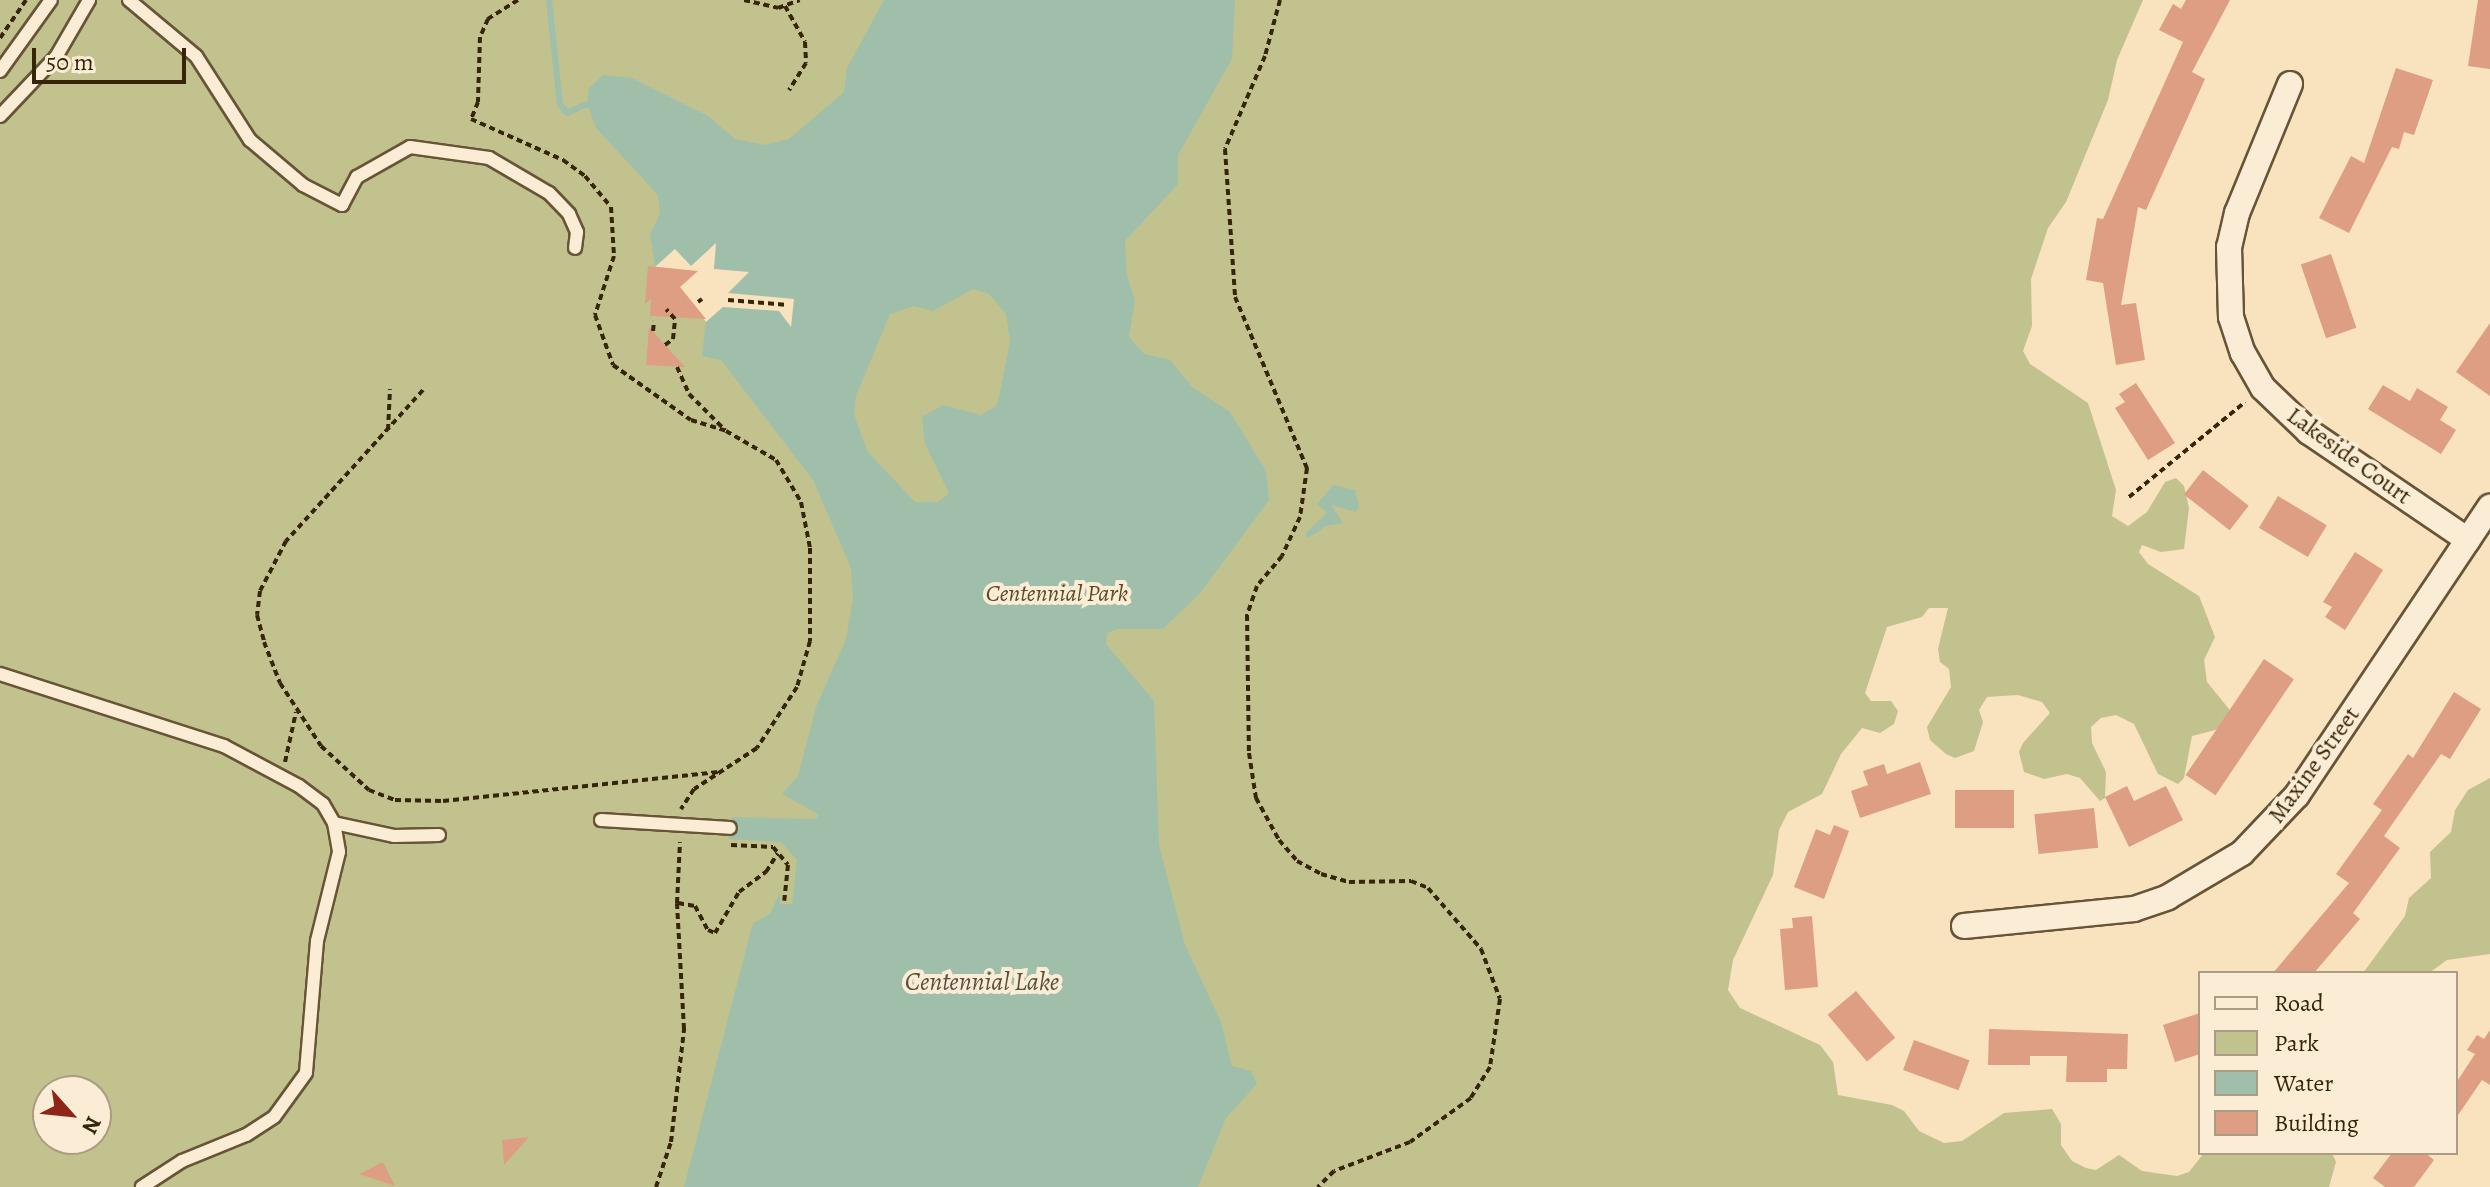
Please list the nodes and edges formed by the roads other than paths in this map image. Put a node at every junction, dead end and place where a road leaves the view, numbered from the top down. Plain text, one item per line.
1 (51, 0) edge
2 (89, 0) edge
3 (129, 0) edge
4 (0, 71) edge
5 (2290, 84) dead end
6 (0, 116) edge
7 (575, 248) dead end
8 (2490, 507) edge
9 (2468, 540) junction
10 (0, 674) edge
11 (601, 820) dead end
12 (334, 823) junction
13 (730, 828) dead end
14 (439, 835) dead end
15 (1964, 926) dead end
16 (142, 1187) edge

1 - 4 lane
2 - 6 lane
3 - 7 lane
5 - 9 street, Lakeside Court
8 - 9 street, Maxine Street
9 - 15 street, Maxine Street
10 - 12 lane
11 - 13 lane
12 - 14 lane
12 - 16 lane

